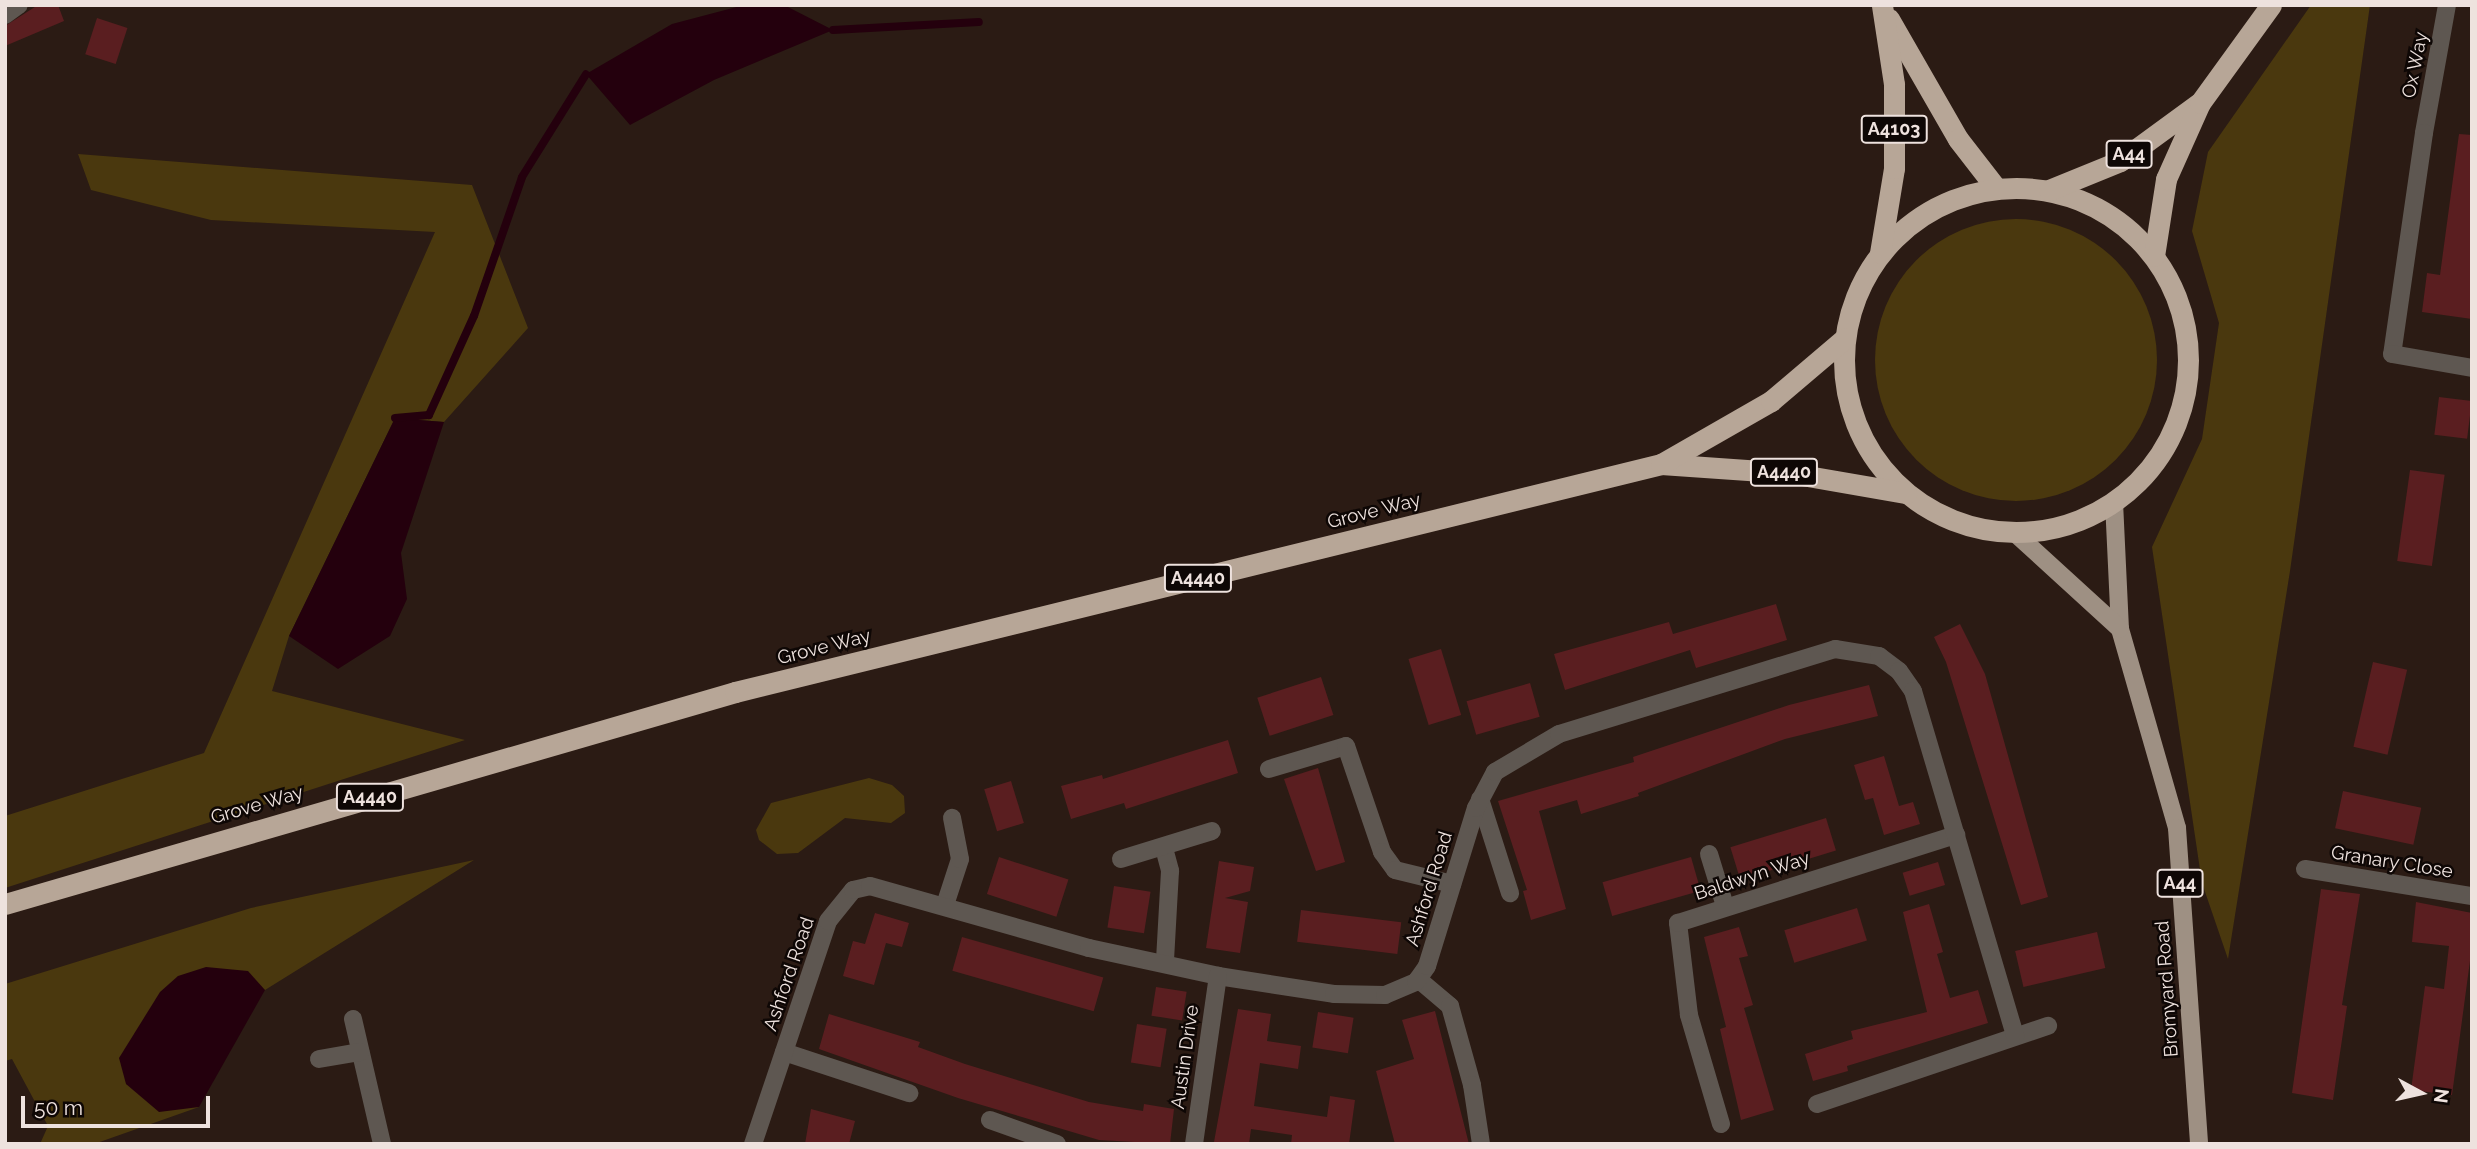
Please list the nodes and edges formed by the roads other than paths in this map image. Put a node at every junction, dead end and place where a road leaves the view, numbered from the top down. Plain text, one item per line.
1 (19, 5) edge
2 (2271, 5) edge
3 (2448, 5) edge
4 (1882, 6) edge
5 (5, 15) edge
6 (2200, 103) junction
7 (1996, 188) junction
8 (2049, 190) junction
9 (1881, 253) junction
10 (2154, 256) junction
11 (1845, 338) junction
12 (2472, 368) edge
13 (1661, 464) junction
14 (1906, 493) junction
15 (2114, 502) junction
16 (2015, 533) junction
17 (2120, 629) junction
18 (1269, 769) dead end
19 (1480, 799) junction
20 (952, 818) dead end
21 (1212, 831) dead end
22 (1956, 835) junction
23 (1164, 848) junction
24 (1709, 855) dead end
25 (1121, 859) dead end
26 (2305, 869) dead end
27 (1452, 884) junction
28 (1510, 892) dead end
29 (2472, 896) edge
30 (5, 904) edge
31 (945, 905) junction
32 (1725, 906) junction
33 (1165, 961) junction
34 (1218, 976) junction
35 (1418, 979) junction
36 (353, 1019) dead end
37 (2048, 1026) dead end
38 (2015, 1036) junction
39 (360, 1052) junction
40 (785, 1052) junction
41 (319, 1059) dead end
42 (909, 1093) dead end
43 (1817, 1104) dead end
44 (990, 1120) dead end
45 (1721, 1124) dead end
46 (383, 1144) edge
47 (752, 1144) edge
48 (1057, 1144) edge
49 (1194, 1144) edge
50 (1481, 1144) edge
51 (2199, 1144) edge

1 - 5 street
2 - 6 highway, A44
3 - 12 street, Ox Way
4 - 7 highway, A4103
4 - 9 highway, A4103
6 - 8 highway, A44
6 - 10 highway, A44
7 - 8 highway
7 - 9 highway
8 - 10 highway
9 - 11 highway
10 - 15 highway
11 - 13 highway, Grove Way / A4440
11 - 14 highway
13 - 14 highway, Grove Way / A4440
13 - 30 highway, Grove Way / A4440
14 - 16 highway
15 - 16 highway
15 - 17 main road, Bromyard Road / A44
16 - 17 main road
17 - 51 main road, Bromyard Road / A44
18 - 27 street
19 - 22 street, Ashford Road
19 - 27 street, Ashford Road
19 - 28 street
20 - 31 street
21 - 23 street
22 - 32 street, Baldwyn Way
22 - 38 street, Ashford Road
23 - 25 street
23 - 33 street
24 - 32 street
26 - 29 street, Granary Close
27 - 35 street, Ashford Road
31 - 33 street, Ashford Road
31 - 40 street, Ashford Road
32 - 45 street, Baldwyn Way
33 - 34 street, Ashford Road
34 - 35 street, Ashford Road
34 - 49 street, Austin Drive
35 - 50 street
36 - 39 street
37 - 38 street
38 - 43 street
39 - 41 street
39 - 46 street
40 - 42 street
40 - 47 street, Ashford Road
44 - 48 street

